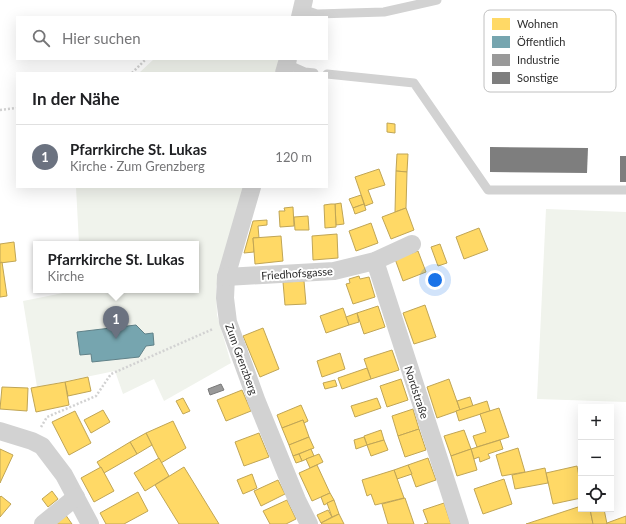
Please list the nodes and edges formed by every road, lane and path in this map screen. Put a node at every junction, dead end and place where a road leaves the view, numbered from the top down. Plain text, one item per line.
1 (437, 0) edge
2 (302, 9) edge
3 (145, 60) edge
4 (286, 66) edge
5 (133, 72) edge
6 (305, 72) edge
7 (328, 74) edge
8 (16, 108) edge
9 (0, 110) edge
10 (252, 188) edge
11 (626, 190) edge
12 (412, 244) dead end
13 (375, 261) junction
14 (226, 277) junction
15 (228, 322) junction
16 (0, 431) edge
17 (32, 441) junction
18 (76, 497) junction
19 (43, 524) edge
20 (90, 524) edge
21 (309, 524) edge
22 (460, 524) edge

1 - 2 lane
3 - 5 path
4 - 6 lane
7 - 11 lane
8 - 9 path
10 - 14 street, Zum Grenzberg
12 - 13 street, Friedhofsgasse
13 - 14 street, Friedhofsgasse
13 - 22 street, Nordstraße
14 - 15 street, Zum Grenzberg
15 - 17 path
15 - 21 street, Zum Grenzberg
16 - 17 street
17 - 18 street
18 - 19 street
18 - 20 street

